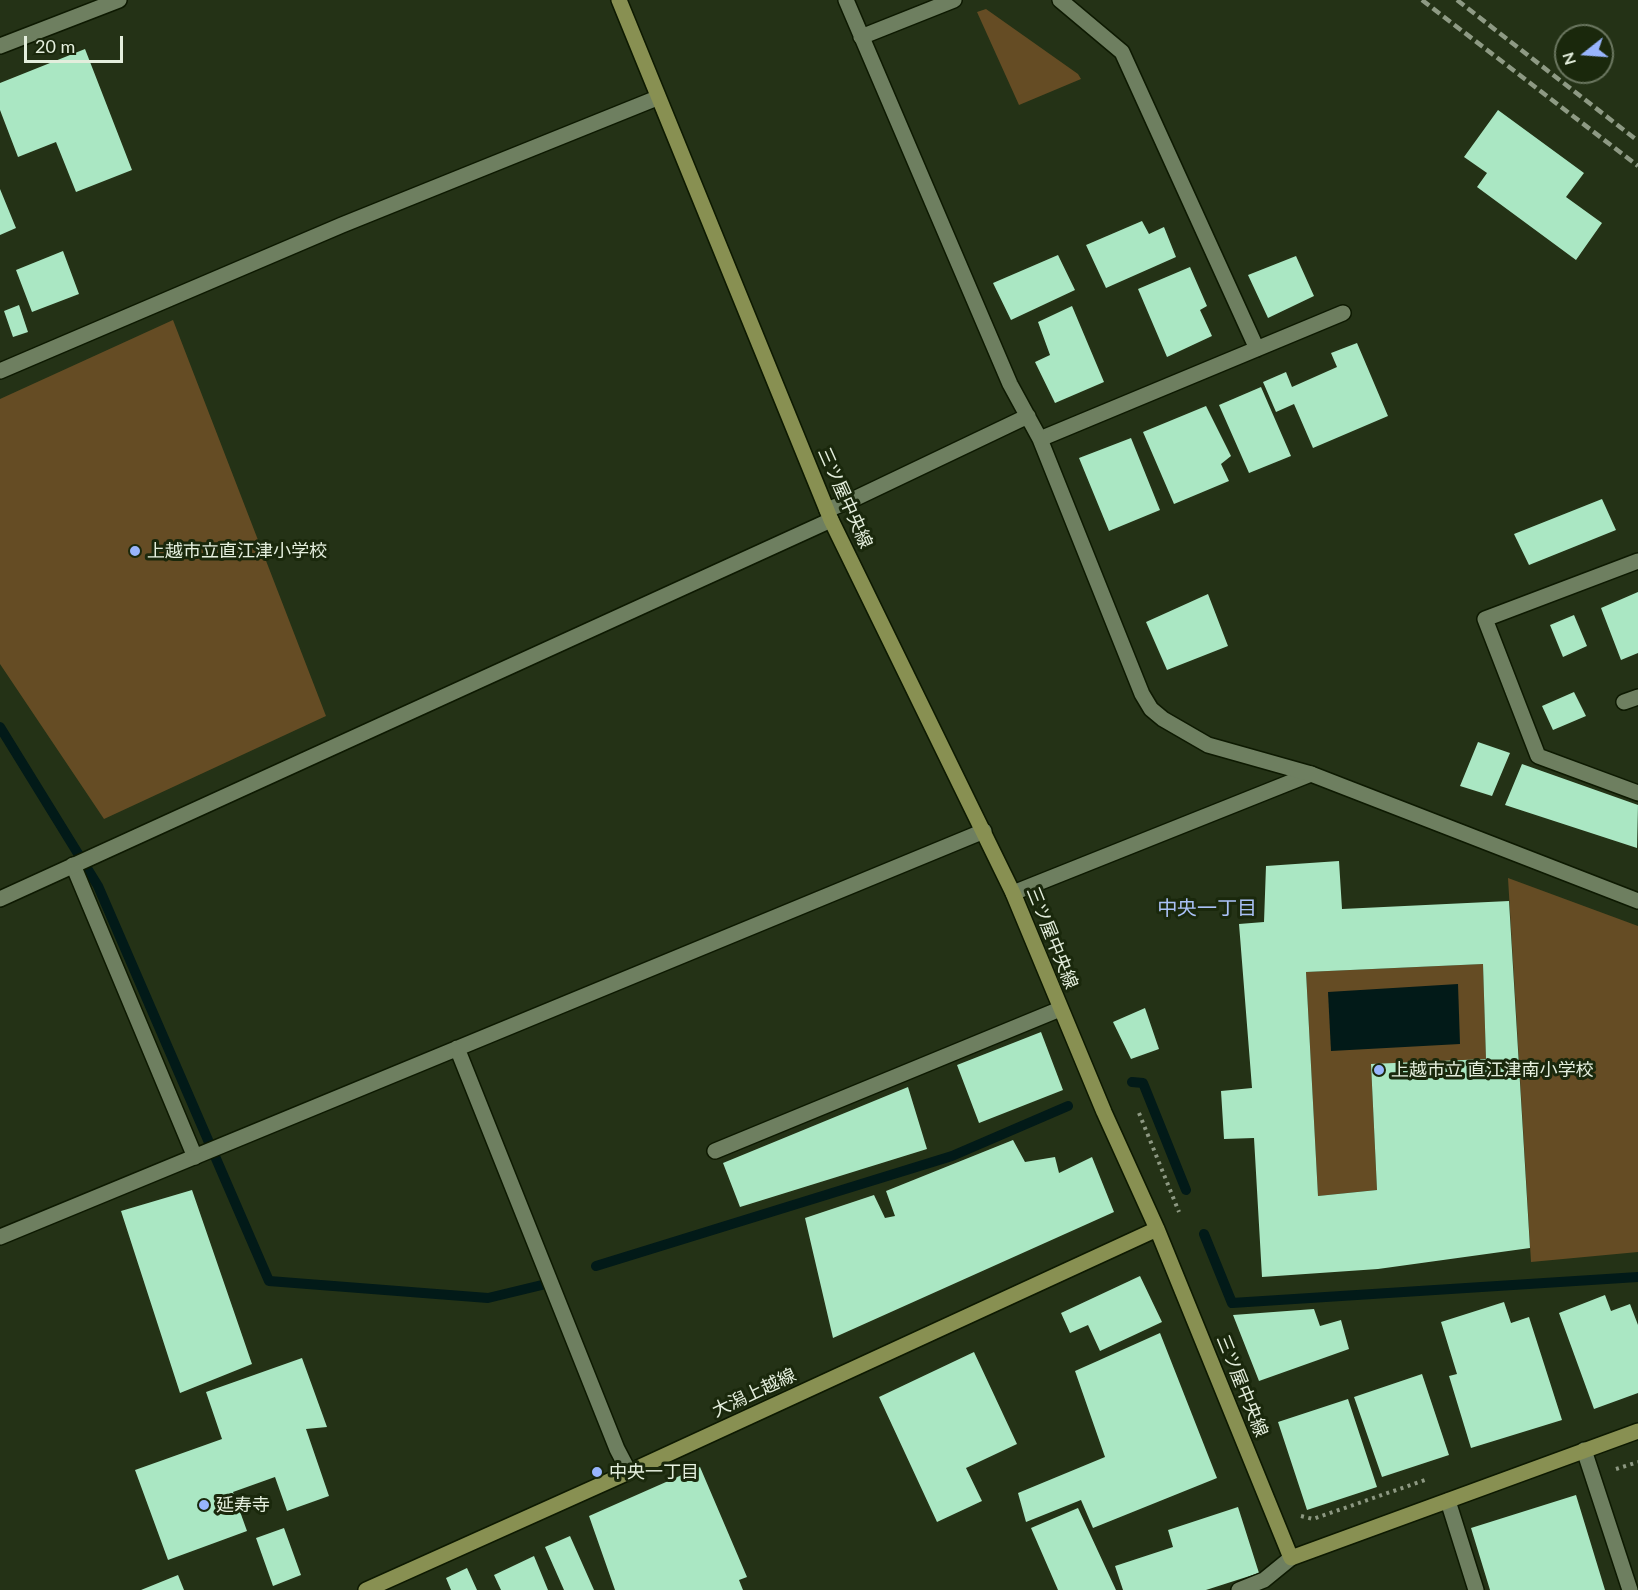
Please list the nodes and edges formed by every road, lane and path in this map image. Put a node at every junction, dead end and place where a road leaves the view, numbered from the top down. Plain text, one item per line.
1 (119, 0) edge
2 (618, 0) edge
3 (846, 0) edge
4 (954, 0) edge
5 (1060, 0) edge
6 (861, 37) junction
7 (0, 46) edge
8 (657, 98) junction
9 (1343, 313) dead end
10 (1257, 349) junction
11 (0, 371) edge
12 (1028, 416) junction
13 (1041, 439) junction
14 (829, 515) junction
15 (1638, 561) edge
16 (1311, 774) junction
17 (1638, 793) edge
18 (984, 831) junction
19 (73, 865) junction
20 (1013, 893) junction
21 (0, 900) edge
22 (1638, 901) edge
23 (1060, 1009) junction
24 (457, 1048) junction
25 (1138, 1113) dead end
26 (715, 1151) dead end
27 (195, 1157) junction
28 (1183, 1221) dead end
29 (1158, 1229) junction
30 (0, 1237) edge
31 (1638, 1431) edge
32 (1584, 1450) junction
33 (629, 1472) junction
34 (1433, 1477) dead end
35 (1448, 1501) junction
36 (1299, 1516) dead end
37 (1291, 1558) junction
38 (366, 1590) edge
39 (1239, 1590) edge
40 (1476, 1590) edge
41 (1630, 1590) edge

1 - 7 street
2 - 8 main road, 三ツ屋中央線
3 - 6 street
4 - 6 street
5 - 10 street
6 - 12 street
8 - 11 street
8 - 14 main road, 三ツ屋中央線
9 - 10 street
10 - 13 street
12 - 13 street
12 - 14 street
13 - 16 street
14 - 18 main road, 三ツ屋中央線
14 - 19 street
15 - 17 street
16 - 20 street
16 - 22 street
18 - 20 main road, 三ツ屋中央線
18 - 24 street
19 - 21 street
19 - 27 street
20 - 23 main road, 三ツ屋中央線
23 - 26 street
23 - 29 main road, 三ツ屋中央線
24 - 27 street
24 - 33 street
25 - 28 path
27 - 30 street
29 - 33 main road, 大潟上越線
29 - 37 main road, 三ツ屋中央線
31 - 32 main road
32 - 35 main road
32 - 41 street
33 - 38 main road, 大潟上越線
34 - 36 path
35 - 37 main road
35 - 40 street
37 - 39 street

